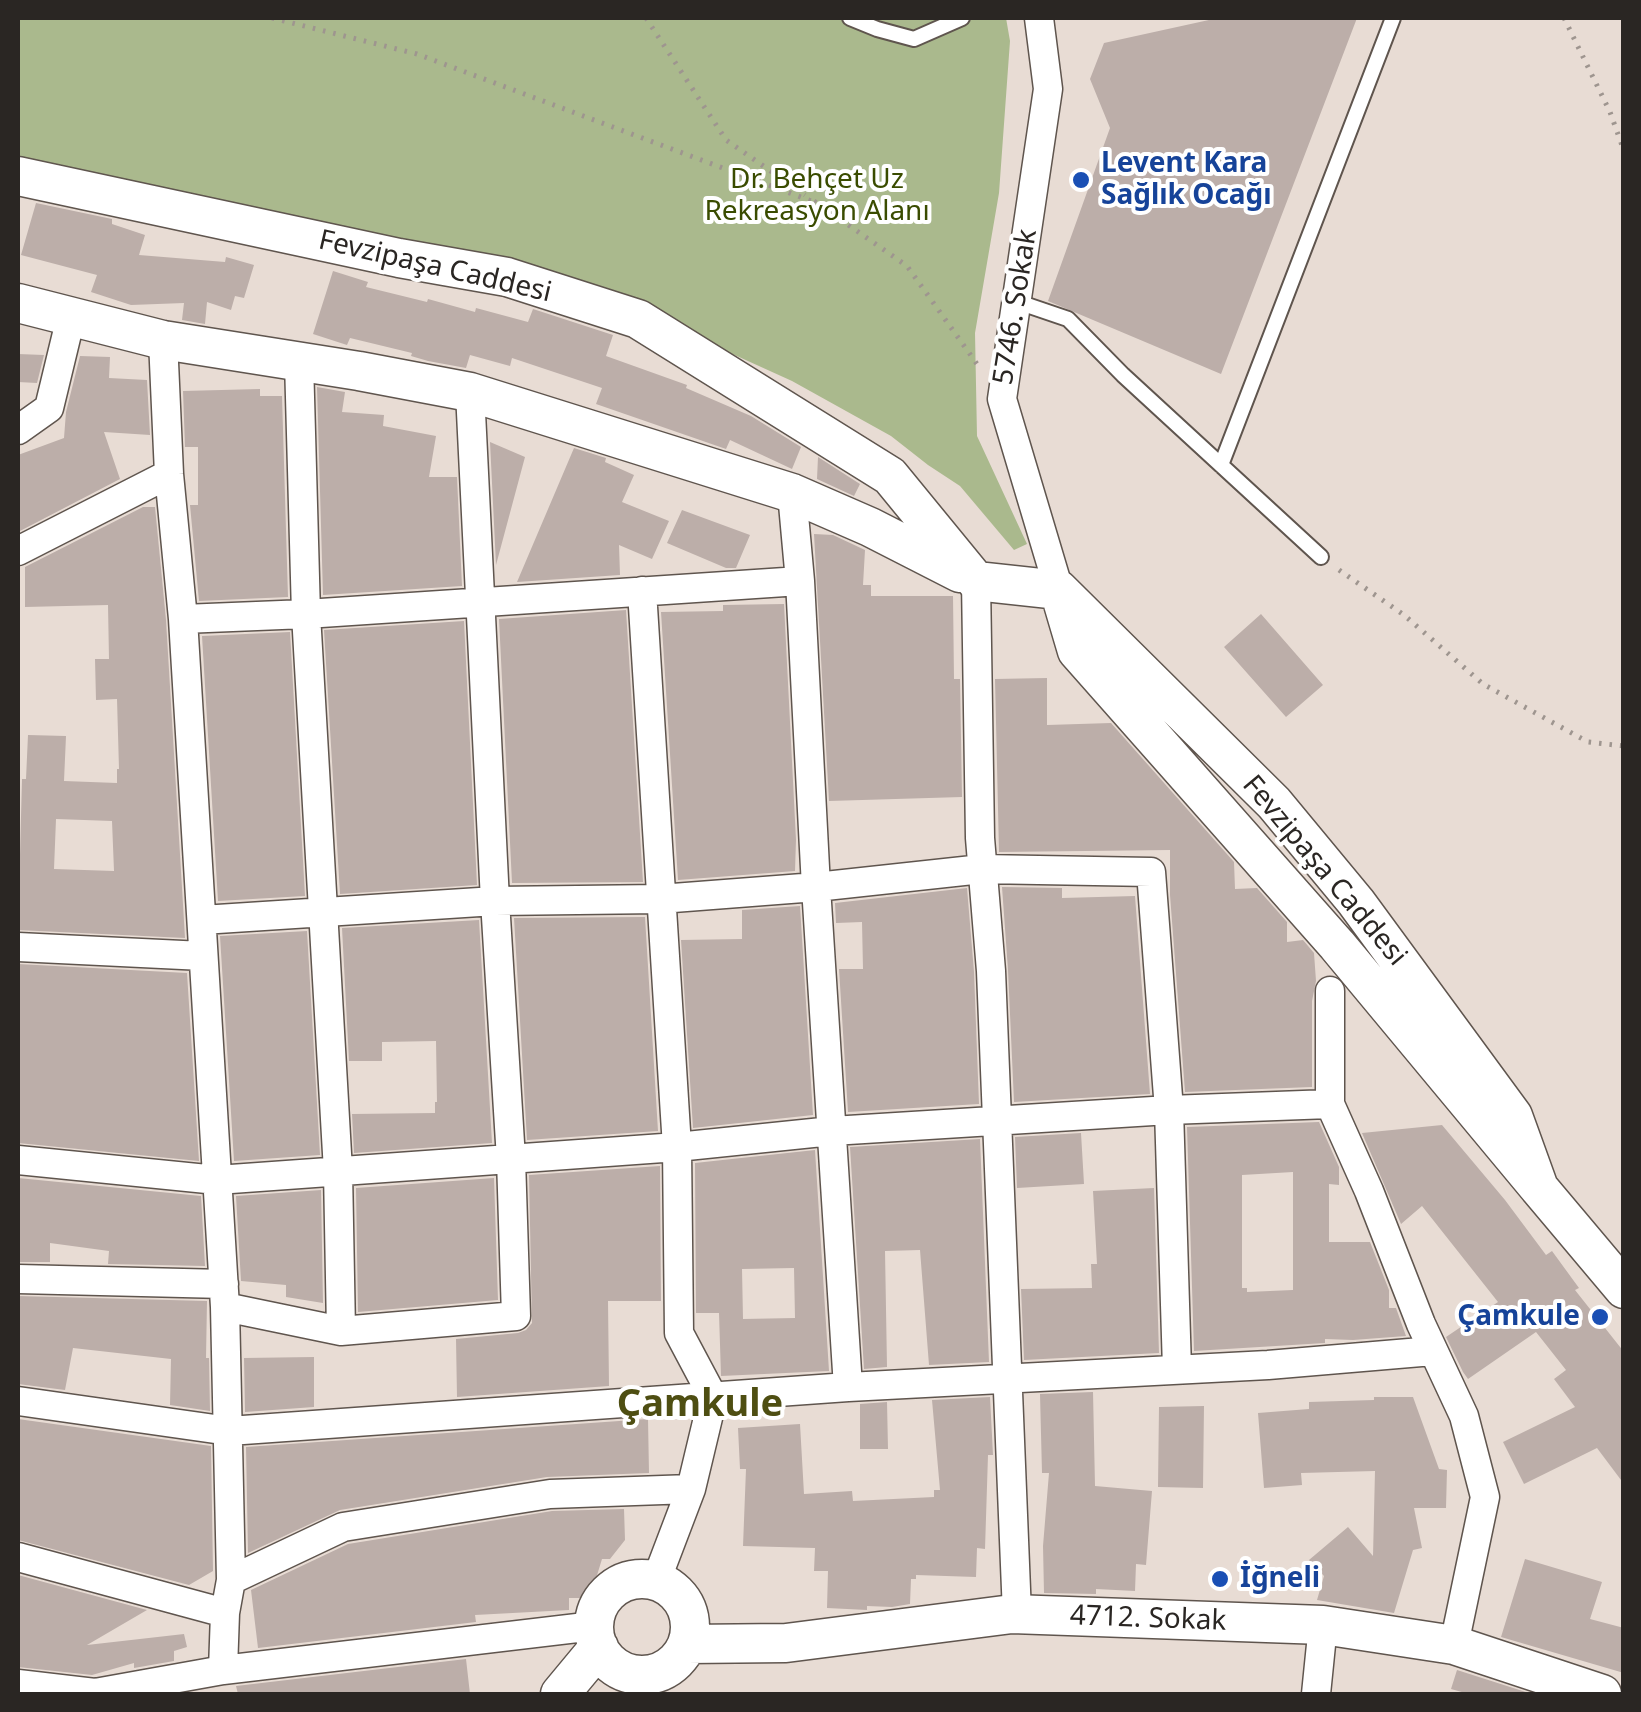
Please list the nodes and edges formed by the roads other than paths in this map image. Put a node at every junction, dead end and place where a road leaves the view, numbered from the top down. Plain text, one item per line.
1 (850, 18) edge
2 (962, 18) edge
3 (1039, 18) edge
4 (1393, 18) edge
5 (18, 176) edge
6 (1018, 302) junction
7 (18, 303) edge
8 (71, 317) junction
9 (163, 340) junction
10 (299, 361) junction
11 (470, 392) junction
12 (18, 430) edge
13 (1221, 465) junction
14 (169, 474) junction
15 (792, 493) junction
16 (18, 550) edge
17 (1320, 556) road end
18 (800, 581) junction
19 (976, 581) junction
20 (1059, 590) junction
21 (642, 591) junction
22 (481, 603) junction
23 (306, 614) junction
24 (183, 619) junction
25 (982, 869) junction
26 (816, 887) junction
27 (660, 899) junction
28 (494, 900) junction
29 (323, 912) junction
30 (202, 920) junction
31 (18, 948) edge
32 (203, 956) junction
33 (1330, 990) dead end
34 (1330, 1104) junction
35 (1169, 1110) junction
36 (997, 1121) junction
37 (832, 1131) junction
38 (677, 1147) junction
39 (511, 1159) junction
40 (18, 1160) edge
41 (338, 1170) junction
42 (217, 1180) junction
43 (18, 1279) edge
44 (1624, 1289) edge
45 (224, 1296) junction
46 (341, 1332) junction
47 (1433, 1350) junction
48 (1176, 1369) junction
49 (1009, 1377) junction
50 (848, 1387) junction
51 (713, 1397) junction
52 (18, 1401) edge
53 (229, 1431) junction
54 (691, 1489) junction
55 (18, 1557) edge
56 (231, 1580) junction
57 (656, 1581) junction
58 (225, 1612) junction
59 (1017, 1614) junction
60 (1323, 1624) junction
61 (596, 1637) junction
62 (687, 1644) junction
63 (1454, 1645) junction
64 (223, 1670) junction
65 (18, 1684) edge
66 (560, 1694) edge
67 (1316, 1694) edge
68 (1602, 1694) edge

1 - 2 lane
3 - 6 street, 5746. Sokak
4 - 13 lane
5 - 19 street, Fevzipaşa Caddesi
6 - 13 lane
6 - 20 street, 5746. Sokak
7 - 8 street
8 - 9 street
8 - 12 street
9 - 10 street
9 - 14 street
10 - 11 street
10 - 23 street
11 - 15 street
11 - 22 street
13 - 17 lane
14 - 16 street
14 - 24 street
15 - 18 street
15 - 19 street
18 - 21 street
18 - 26 street
19 - 20 street
19 - 25 street
20 - 44 street, Fevzipaşa Caddesi
21 - 22 street
21 - 27 street
22 - 23 street
22 - 28 street
23 - 24 street
23 - 29 street
24 - 30 street
25 - 26 street
25 - 35 street
25 - 36 street
26 - 27 street
26 - 37 street
27 - 28 street
27 - 38 street
28 - 29 street
28 - 39 street
29 - 30 street
29 - 41 street
30 - 32 street
31 - 32 street
32 - 42 street
33 - 34 street
34 - 35 street
34 - 47 street
35 - 36 street
35 - 48 street
36 - 37 street
36 - 49 street
37 - 38 street
37 - 50 street
38 - 39 street
38 - 51 street
39 - 41 street
39 - 46 street
40 - 42 street
41 - 42 street
41 - 46 street
42 - 45 street
43 - 45 street
45 - 46 street
45 - 53 street
47 - 48 street
47 - 63 street
48 - 49 street
49 - 50 street
49 - 59 street
50 - 51 street
51 - 53 street
51 - 54 street
52 - 53 street
53 - 56 street
54 - 56 street
54 - 57 street
55 - 58 street
56 - 58 street
57 - 61 street
57 - 62 street
58 - 64 street
59 - 60 street, 4712. Sokak
59 - 62 street, 4712. Sokak
60 - 63 street, 4712. Sokak
60 - 67 street
61 - 62 street
61 - 64 street
61 - 66 street
63 - 68 street, 4712. Sokak
64 - 65 street

